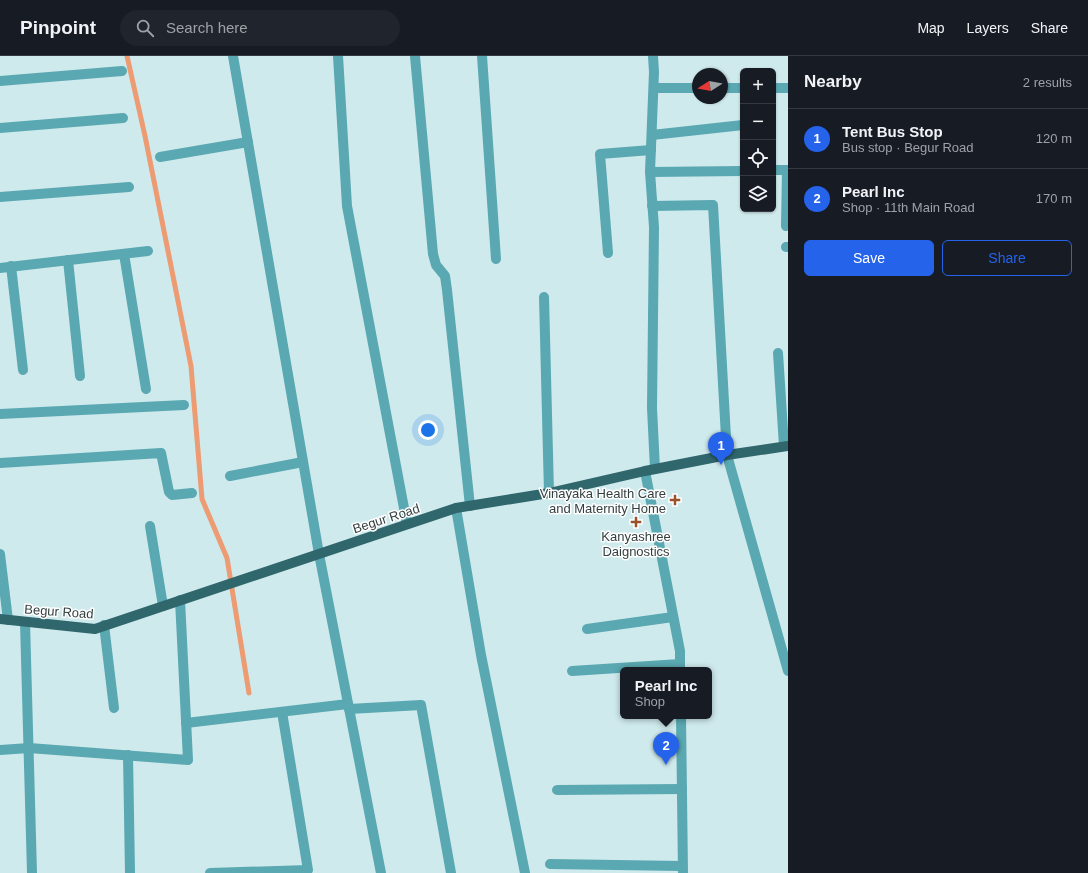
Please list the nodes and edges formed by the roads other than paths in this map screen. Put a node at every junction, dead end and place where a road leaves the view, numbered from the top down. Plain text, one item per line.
1 (233, 56) edge
2 (338, 56) edge
3 (414, 56) edge
4 (482, 56) edge
5 (653, 56) edge
6 (122, 71) dead end
7 (0, 81) edge
8 (654, 88) junction
9 (692, 88) edge
10 (728, 88) edge
11 (740, 88) edge
12 (776, 88) edge
13 (788, 88) edge
14 (123, 118) dead end
15 (740, 125) edge
16 (0, 128) edge
17 (652, 135) junction
18 (248, 142) junction
19 (651, 150) junction
20 (160, 157) dead end
21 (776, 170) edge
22 (788, 170) edge
23 (740, 171) edge
24 (650, 172) junction
25 (129, 187) dead end
26 (0, 197) edge
27 (652, 206) junction
28 (786, 226) dead end
29 (148, 251) dead end
30 (608, 253) dead end
31 (124, 254) junction
32 (496, 259) dead end
33 (68, 260) junction
34 (11, 266) junction
35 (0, 268) edge
36 (544, 297) dead end
37 (778, 353) dead end
38 (23, 370) dead end
39 (80, 376) dead end
40 (146, 389) dead end
41 (184, 405) dead end
42 (0, 414) edge
43 (786, 446) edge
44 (727, 455) junction
45 (303, 462) junction
46 (0, 463) edge
47 (650, 470) junction
48 (230, 476) dead end
49 (192, 493) dead end
50 (549, 493) junction
51 (470, 506) junction
52 (456, 508) junction
53 (407, 524) junction
54 (150, 526) dead end
55 (0, 554) edge
56 (319, 554) junction
57 (180, 600) junction
58 (163, 606) junction
59 (673, 617) junction
60 (4, 620) edge
61 (25, 622) junction
62 (104, 625) junction
63 (588, 629) dead end
64 (680, 667) edge
65 (620, 669) edge
66 (572, 671) dead end
67 (788, 672) edge
68 (348, 707) junction
69 (114, 708) dead end
70 (282, 712) junction
71 (681, 719) edge
72 (186, 723) junction
73 (29, 748) junction
74 (0, 750) edge
75 (128, 755) junction
76 (682, 789) junction
77 (557, 790) dead end
78 (550, 864) dead end
79 (682, 870) edge
80 (308, 872) edge
81 (32, 873) edge
82 (130, 873) edge
83 (210, 873) edge
84 (380, 873) edge
85 (451, 873) edge
86 (525, 873) edge

1 - 18 street
2 - 53 street
3 - 51 street
4 - 32 street
5 - 8 street
6 - 7 street
8 - 9 street
8 - 17 street
10 - 11 street
12 - 13 street
14 - 16 street
15 - 17 street
17 - 19 street
18 - 20 street
18 - 45 street
19 - 24 street
19 - 30 street
21 - 22 street
22 - 28 street
23 - 24 street
24 - 27 street
25 - 26 street
27 - 44 street
27 - 47 street
29 - 31 street
31 - 33 street
31 - 40 street
33 - 34 street
33 - 39 street
34 - 35 street
34 - 38 street
36 - 50 street
37 - 43 street
41 - 42 street
43 - 44 main road, Begur Road
44 - 47 main road, Begur Road
44 - 67 street
45 - 48 street
45 - 56 street
46 - 49 street
47 - 50 main road, Begur Road
47 - 59 street
50 - 51 main road, Begur Road
51 - 52 main road, Begur Road
52 - 53 main road, Begur Road
52 - 86 street
53 - 56 main road, Begur Road
54 - 58 street
55 - 60 street
56 - 57 main road, Begur Road
56 - 68 street
57 - 58 main road, Begur Road
57 - 72 street
58 - 62 main road, Begur Road
59 - 63 street
59 - 64 street
60 - 61 main road, Begur Road
61 - 62 main road, Begur Road
61 - 73 street
62 - 69 street
65 - 66 street
68 - 70 street
68 - 84 street
68 - 85 street
70 - 72 street
70 - 80 street
71 - 76 street
72 - 75 street
73 - 74 street
73 - 75 street
73 - 81 street
75 - 82 street
76 - 77 street
76 - 79 street
78 - 79 street
80 - 83 street

